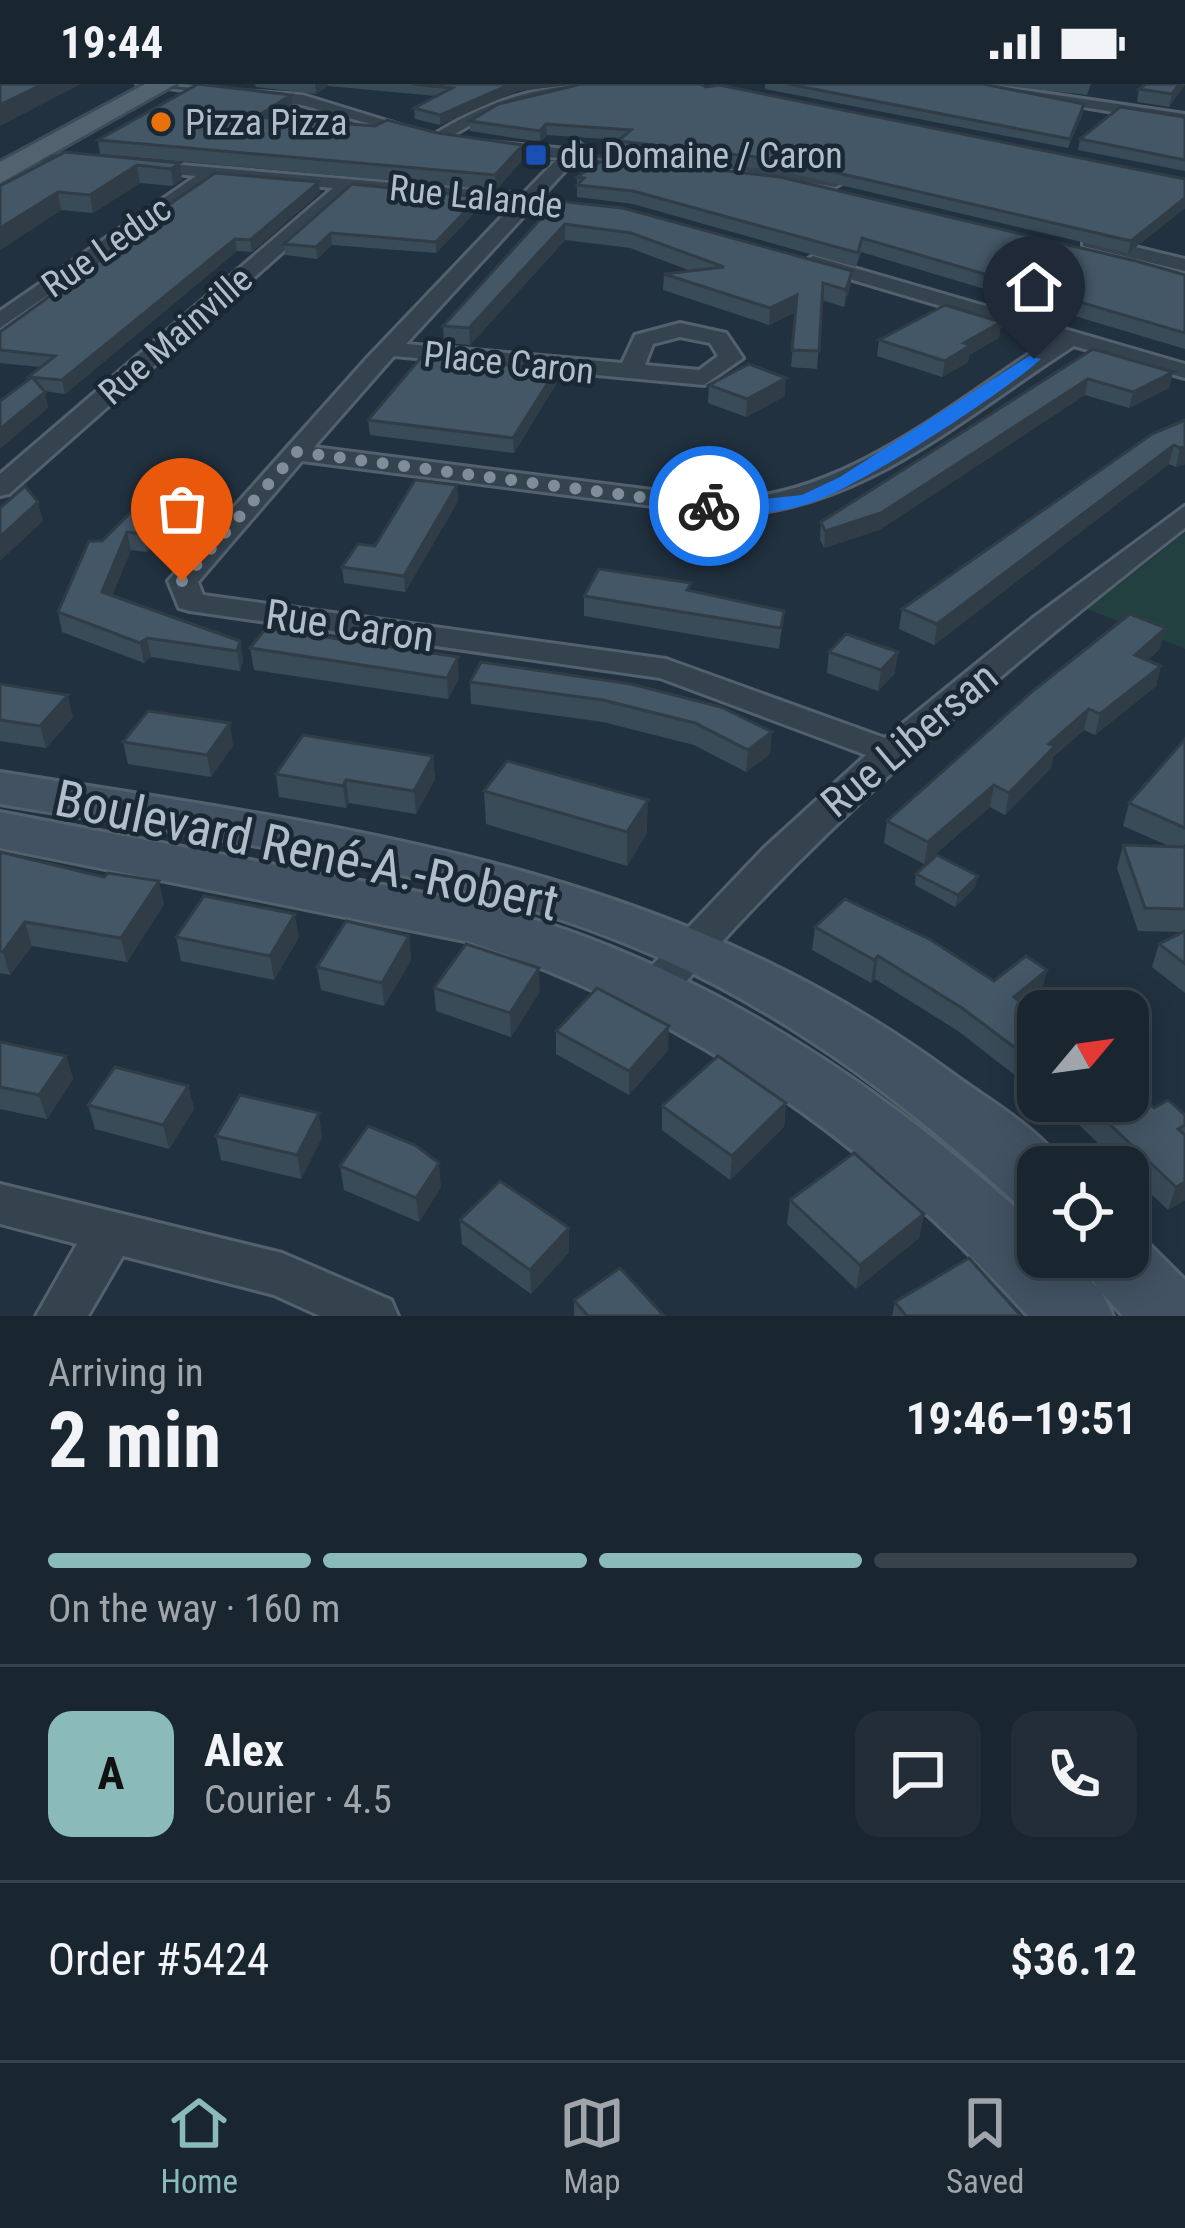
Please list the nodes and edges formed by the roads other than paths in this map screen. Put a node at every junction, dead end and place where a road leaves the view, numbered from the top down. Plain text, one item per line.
1 (143, 84) edge
2 (241, 84) edge
3 (595, 84) edge
4 (953, 84) edge
5 (1122, 84) edge
6 (163, 85) edge
7 (334, 98) junction
8 (1098, 106) junction
9 (474, 118) junction
10 (1185, 119) edge
11 (414, 127) junction
12 (447, 135) junction
13 (574, 151) junction
14 (609, 154) edge
15 (34, 156) junction
16 (704, 165) edge
17 (1, 170) edge
18 (213, 172) junction
19 (350, 183) junction
20 (853, 190) edge
21 (530, 200) junction
22 (568, 205) edge
23 (1065, 241) edge
24 (1185, 248) edge
25 (784, 254) edge
26 (1168, 265) edge
27 (1185, 278) edge
28 (0, 321) edge
29 (1073, 336) junction
30 (388, 349) junction
31 (1185, 371) edge
32 (630, 374) dead end
33 (297, 452) junction
34 (0, 488) edge
35 (1185, 514) edge
36 (886, 751) junction
37 (0, 788) edge
38 (0, 830) edge
39 (673, 968) junction
40 (1017, 1162) edge
41 (0, 1204) edge
42 (111, 1232) junction
43 (1135, 1278) edge
44 (61, 1316) edge
45 (373, 1316) edge
46 (1076, 1316) edge
47 (1171, 1316) edge

1 - 6 street
1 - 17 main road
2 - 7 street
3 - 9 street
4 - 8 street
5 - 8 street
6 - 7 street
6 - 15 main road
7 - 11 street
7 - 11 street
8 - 10 street
9 - 11 street
9 - 12 street
11 - 12 street
12 - 13 street
13 - 14 street
13 - 21 street, Rue Caron
15 - 17 main road
15 - 18 street, Rue Lalande
16 - 20 street
18 - 19 street, Rue Lalande
18 - 28 street, Rue Leduc
19 - 21 street, Rue Lalande
19 - 34 street, Rue Mainville
21 - 22 street, Rue Lalande
21 - 30 street, Rue Caron
23 - 26 street
24 - 26 street
25 - 29 street
26 - 27 street
29 - 31 street
29 - 33 street
30 - 32 street, Place Caron
30 - 33 street, Rue Caron
33 - 36 street, Rue Caron
35 - 36 street, Rue Libersan
36 - 39 street, Rue Libersan
37 - 39 street, Boulevard René-A.-Robert
38 - 39 street, Boulevard René-A.-Robert
39 - 40 street, Boulevard René-A.-Robert
39 - 46 street, Boulevard René-A.-Robert
41 - 42 street
42 - 44 street
42 - 45 street
43 - 47 street

